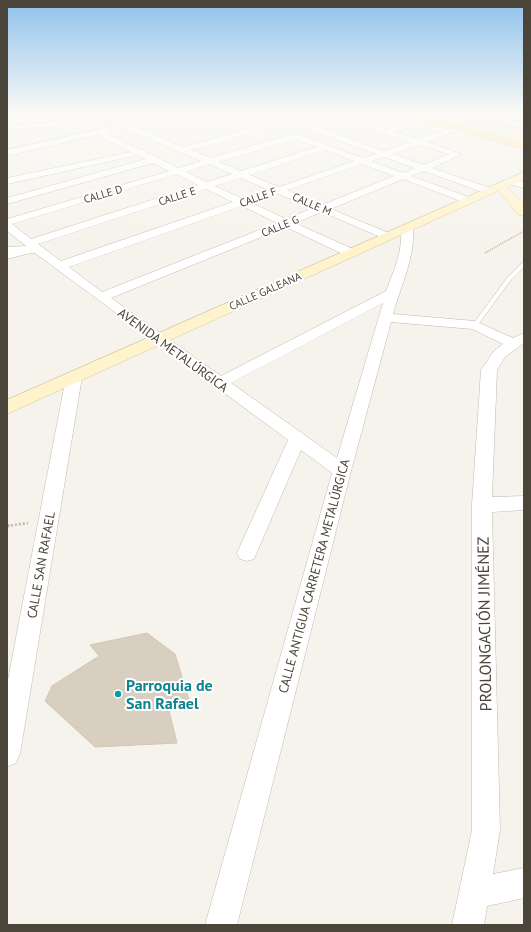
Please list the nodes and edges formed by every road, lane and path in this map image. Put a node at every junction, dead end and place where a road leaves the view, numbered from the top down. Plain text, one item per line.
1 (27, 156) edge
2 (118, 156) edge
3 (147, 156) edge
4 (198, 156) edge
5 (224, 156) edge
6 (298, 156) edge
7 (351, 156) edge
8 (373, 156) edge
9 (393, 156) edge
10 (452, 156) edge
11 (153, 160) junction
12 (362, 160) junction
13 (209, 161) junction
14 (425, 168) junction
15 (52, 171) junction
16 (178, 172) junction
17 (240, 174) junction
18 (524, 174) edge
19 (404, 177) junction
20 (7, 181) edge
21 (501, 185) junction
22 (524, 185) edge
23 (206, 186) junction
24 (278, 190) junction
25 (524, 196) edge
26 (467, 200) junction
27 (7, 201) edge
28 (244, 203) junction
29 (322, 208) junction
30 (524, 212) edge
31 (7, 222) edge
32 (287, 224) junction
33 (7, 226) edge
34 (407, 228) junction
35 (524, 231) edge
36 (387, 236) junction
37 (33, 246) junction
38 (7, 251) edge
39 (351, 253) junction
40 (485, 253) dead end
41 (7, 257) edge
42 (524, 263) edge
43 (59, 266) junction
44 (392, 293) junction
45 (101, 297) junction
46 (385, 317) junction
47 (475, 325) junction
48 (159, 339) junction
49 (519, 341) edge
50 (74, 377) junction
51 (219, 383) junction
52 (7, 408) edge
53 (297, 439) junction
54 (342, 470) junction
55 (524, 502) edge
56 (482, 505) junction
57 (248, 553) dead end
58 (13, 690) edge
59 (7, 754) edge
60 (524, 883) edge
61 (474, 893) junction
62 (221, 925) edge
63 (468, 925) edge

1 - 15 street
2 - 15 street
3 - 11 street
4 - 13 street, CALLE M
5 - 13 street, CALLE D
6 - 17 street, CALLE E
7 - 12 street
8 - 12 street, CALLE F
9 - 14 street
10 - 14 street, CALLE G
11 - 16 street
11 - 27 street
12 - 19 street
12 - 24 street, CALLE F
13 - 16 street, CALLE D
13 - 17 street, CALLE M
14 - 19 street, CALLE G
14 - 21 street
15 - 20 street
16 - 23 street
16 - 31 street, CALLE D
17 - 23 street, CALLE E
17 - 24 street, CALLE M
18 - 21 street, CALLE GALEANA
19 - 26 street
19 - 29 street, CALLE G
21 - 22 street
21 - 25 street
21 - 26 street, CALLE GALEANA
21 - 30 street
23 - 28 street
23 - 37 street, CALLE E
24 - 28 street, CALLE F
24 - 29 street, CALLE M
26 - 34 street, CALLE GALEANA
28 - 32 street
28 - 43 street, CALLE F
29 - 32 street, CALLE G
29 - 36 street, CALLE M
32 - 39 street
32 - 45 street, CALLE G
33 - 37 street, AVENIDA METALÚRGICA
34 - 36 street, CALLE GALEANA
34 - 44 street, CALLE ANTIGUA CARRETERA METALÚRGICA
35 - 40 path
36 - 39 street, CALLE GALEANA
37 - 38 street, CALLE E
37 - 41 lane
37 - 43 street, AVENIDA METALÚRGICA
39 - 48 street, CALLE GALEANA
42 - 47 lane
43 - 45 street, AVENIDA METALÚRGICA
44 - 46 street, CALLE ANTIGUA CARRETERA METALÚRGICA
44 - 51 street
45 - 48 street, AVENIDA METALÚRGICA
46 - 47 street
46 - 54 street, CALLE ANTIGUA CARRETERA METALÚRGICA
47 - 49 street
48 - 50 street, CALLE GALEANA
48 - 51 street, AVENIDA METALÚRGICA
49 - 56 street, PROLONGACIÓN JIMÉNEZ
50 - 52 street, CALLE GALEANA
50 - 58 street, CALLE SAN RAFAEL
51 - 53 street, AVENIDA METALÚRGICA
53 - 54 street, AVENIDA METALÚRGICA
53 - 57 street
54 - 62 street, CALLE ANTIGUA CARRETERA METALÚRGICA
55 - 56 street
56 - 61 street, PROLONGACIÓN JIMÉNEZ
58 - 59 street, CALLE SAN RAFAEL
60 - 61 street
61 - 63 street, PROLONGACIÓN JIMÉNEZ

